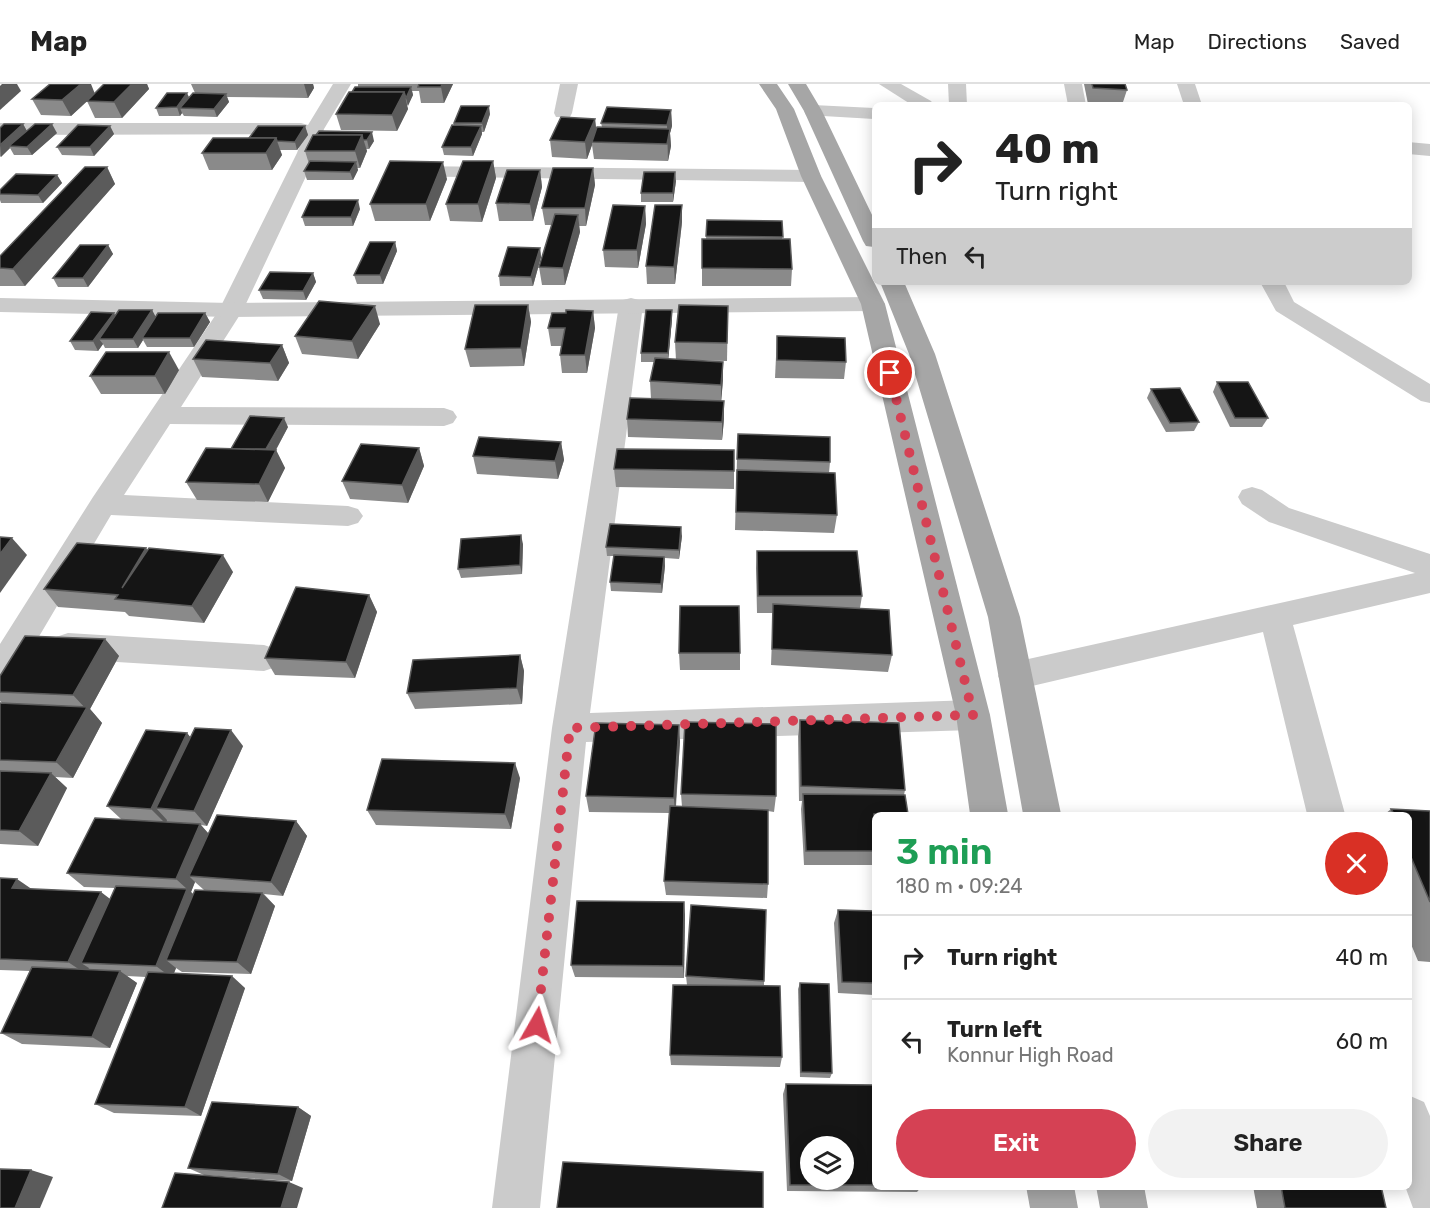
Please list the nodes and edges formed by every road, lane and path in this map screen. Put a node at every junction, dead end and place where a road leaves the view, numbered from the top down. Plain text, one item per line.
1 (342, 84) edge
2 (569, 84) edge
3 (768, 84) edge
4 (797, 84) edge
5 (888, 84) edge
6 (957, 84) edge
7 (1073, 84) edge
8 (1186, 84) edge
9 (920, 102) edge
10 (958, 102) edge
11 (1076, 102) edge
12 (1192, 102) edge
13 (813, 111) junction
14 (563, 113) dead end
15 (872, 114) edge
16 (0, 129) edge
17 (315, 129) junction
18 (1412, 148) edge
19 (1430, 150) edge
20 (388, 172) edge
21 (812, 176) junction
22 (872, 237) edge
23 (872, 276) edge
24 (1274, 285) edge
25 (882, 293) edge
26 (631, 305) junction
27 (2, 307) edge
28 (231, 310) junction
29 (1430, 396) edge
30 (161, 415) junction
31 (444, 417) dead end
32 (1252, 497) dead end
33 (103, 504) junction
34 (348, 516) dead end
35 (1430, 566) edge
36 (1430, 581) edge
37 (1275, 616) junction
38 (18, 643) junction
39 (264, 658) edge
40 (0, 672) edge
41 (1015, 676) junction
42 (973, 715) junction
43 (570, 728) junction
44 (989, 812) edge
45 (1042, 812) edge
46 (1325, 812) edge
47 (1412, 1131) edge
48 (1051, 1190) edge
49 (1121, 1190) edge
50 (1430, 1191) edge
51 (516, 1208) edge
52 (1053, 1208) edge
53 (1124, 1208) edge

1 - 17 street
2 - 14 street
3 - 21 main road
4 - 13 main road
5 - 9 street
6 - 10 street
7 - 11 street
8 - 12 street
13 - 15 street
13 - 22 main road
16 - 17 street
17 - 28 street
18 - 19 street
20 - 21 street
21 - 23 main road
24 - 29 street
25 - 26 street
25 - 41 main road
25 - 42 main road
26 - 28 street
26 - 43 street
27 - 28 street
28 - 30 street
30 - 31 street
30 - 33 street
32 - 35 street
33 - 34 street
33 - 38 street
36 - 37 street
37 - 41 street
37 - 46 street
38 - 39 street
38 - 40 street
41 - 45 main road
42 - 43 street
42 - 44 main road
43 - 51 street
47 - 50 street
48 - 52 main road
49 - 53 main road

